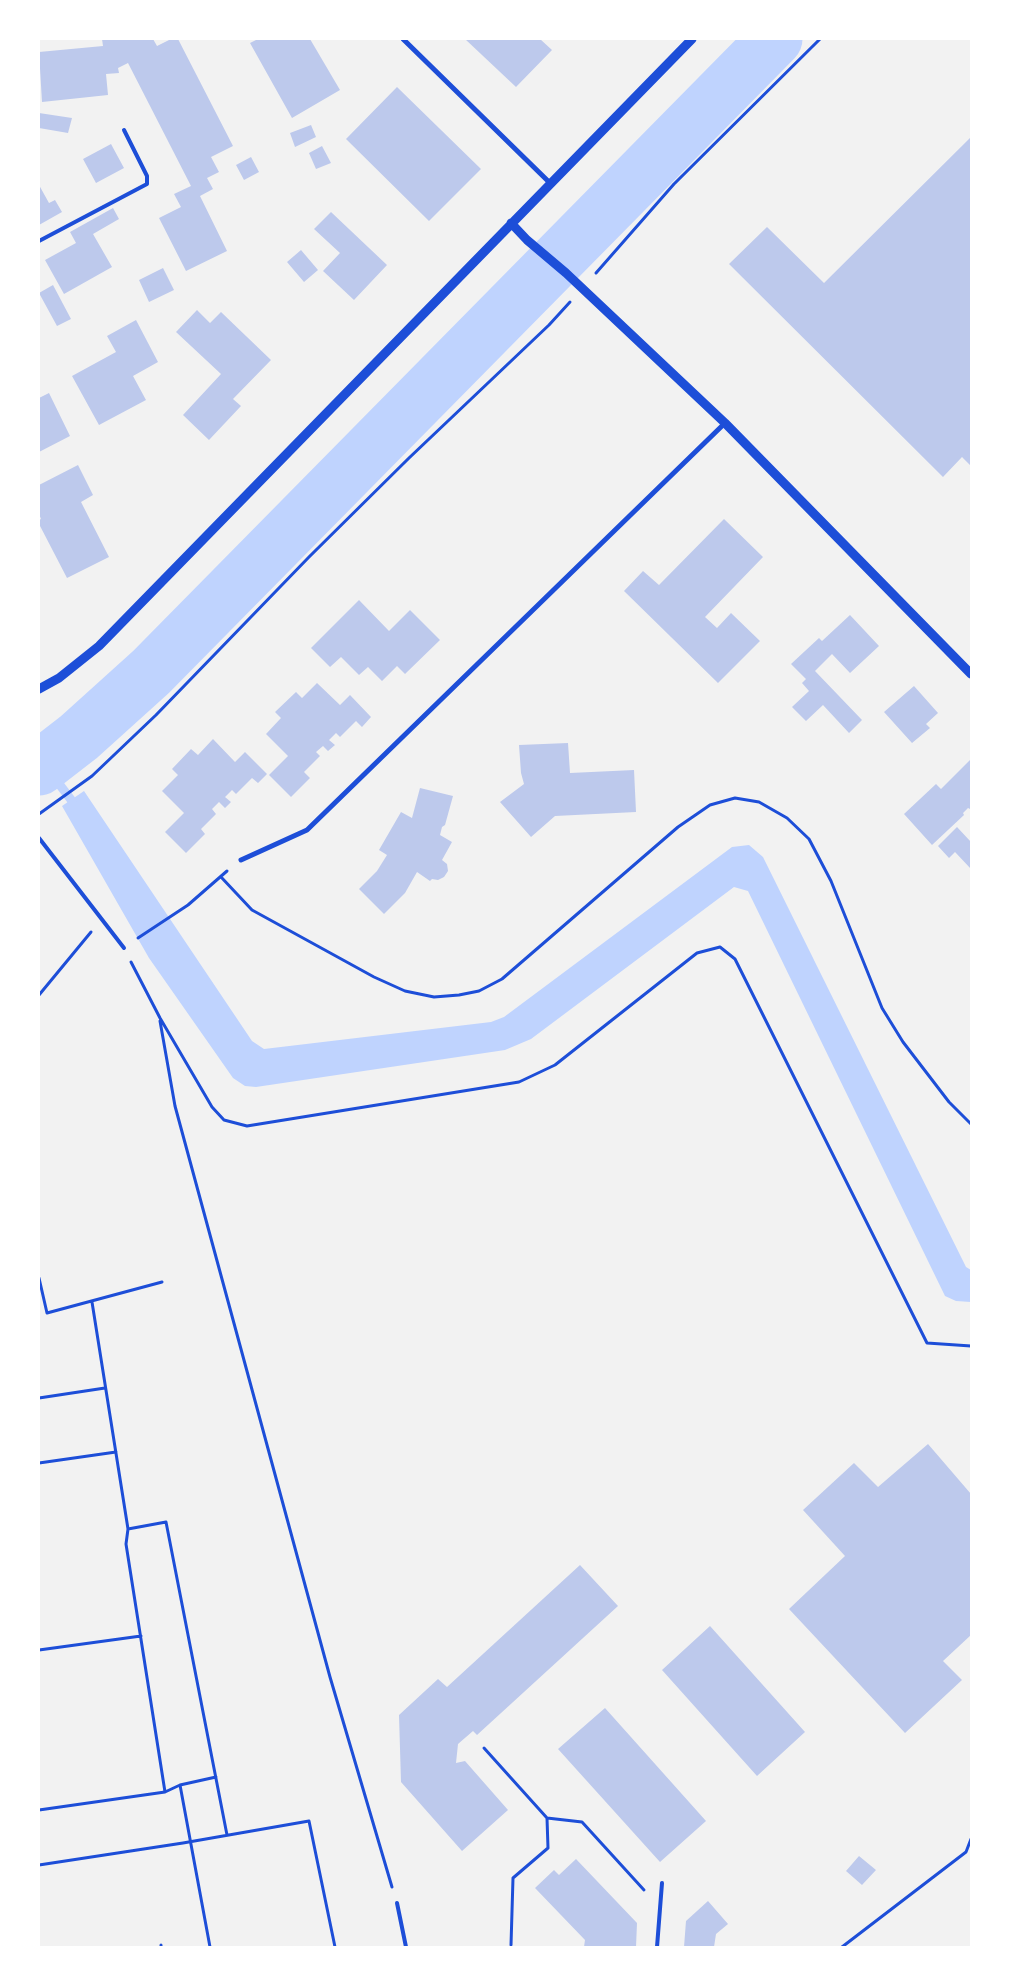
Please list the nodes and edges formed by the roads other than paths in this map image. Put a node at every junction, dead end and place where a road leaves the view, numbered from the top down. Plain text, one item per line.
1 (403, 39) edge
2 (692, 39) edge
3 (124, 130) dead end
4 (550, 183) junction
5 (511, 223) junction
6 (39, 241) edge
7 (725, 423) junction
8 (971, 674) edge
9 (39, 689) edge
10 (39, 838) edge
11 (241, 860) road end
12 (124, 948) road end
13 (662, 1883) dead end
14 (397, 1903) road end
15 (406, 1947) edge
16 (657, 1947) edge

1 - 4 street
2 - 4 street
3 - 6 lane
4 - 5 street
5 - 7 street
5 - 9 street
7 - 8 street
7 - 11 street
10 - 12 lane
13 - 16 lane
14 - 15 lane

